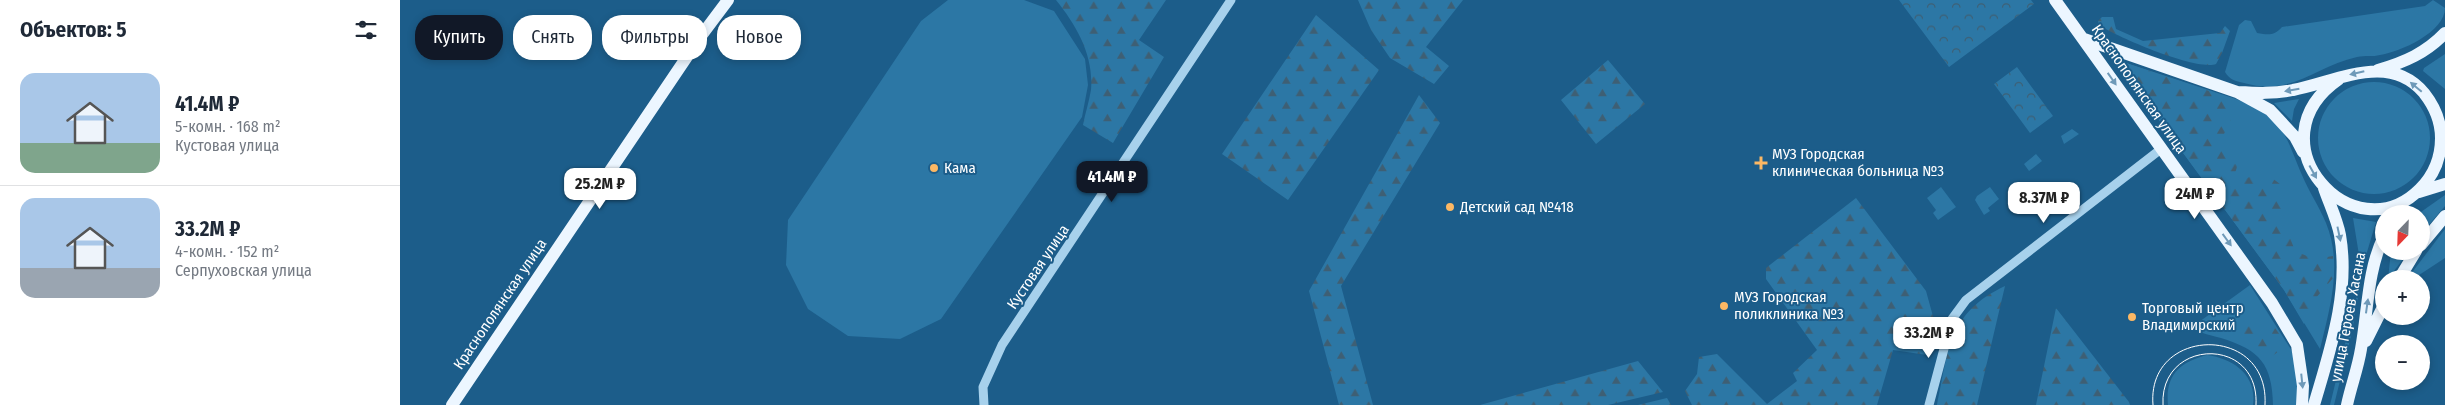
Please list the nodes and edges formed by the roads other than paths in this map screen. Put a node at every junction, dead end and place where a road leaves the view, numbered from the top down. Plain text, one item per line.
1 (728, 0) edge
2 (1231, 0) edge
3 (2055, 0) edge
4 (2445, 33) edge
5 (2084, 39) junction
6 (2376, 70) junction
7 (2339, 79) junction
8 (2237, 92) junction
9 (2443, 122) edge
10 (2161, 149) junction
11 (2305, 155) junction
12 (2445, 184) edge
13 (2324, 188) junction
14 (2412, 196) junction
15 (2405, 205) edge
16 (2445, 216) edge
17 (2430, 234) edge
18 (2375, 260) edge
19 (2375, 323) edge
20 (2361, 350) junction
21 (452, 405) edge
22 (984, 405) edge
23 (1929, 405) edge
24 (2302, 405) edge
25 (2314, 405) edge
26 (2347, 405) edge

1 - 21 main road, Краснополянская улица
2 - 22 street, Кустовая улица
3 - 5 main road, Краснополянская улица
4 - 6 main road
5 - 8 main road
5 -> 10 main road, Краснополянская улица
6 -> 7 main road
9 -> 6 main road
7 -> 8 main road
7 - 11 main road
8 - 11 main road
9 - 14 main road
10 - 23 street
10 -> 24 main road, Краснополянская улица
11 -> 13 main road
12 - 14 main road
13 - 14 main road
13 -> 25 main road, улица Героев Хасана
14 - 15 main road
16 - 17 main road
20 -> 18 main road, улица Героев Хасана
19 - 20 main road
20 - 26 main road, улица Героев Хасана

